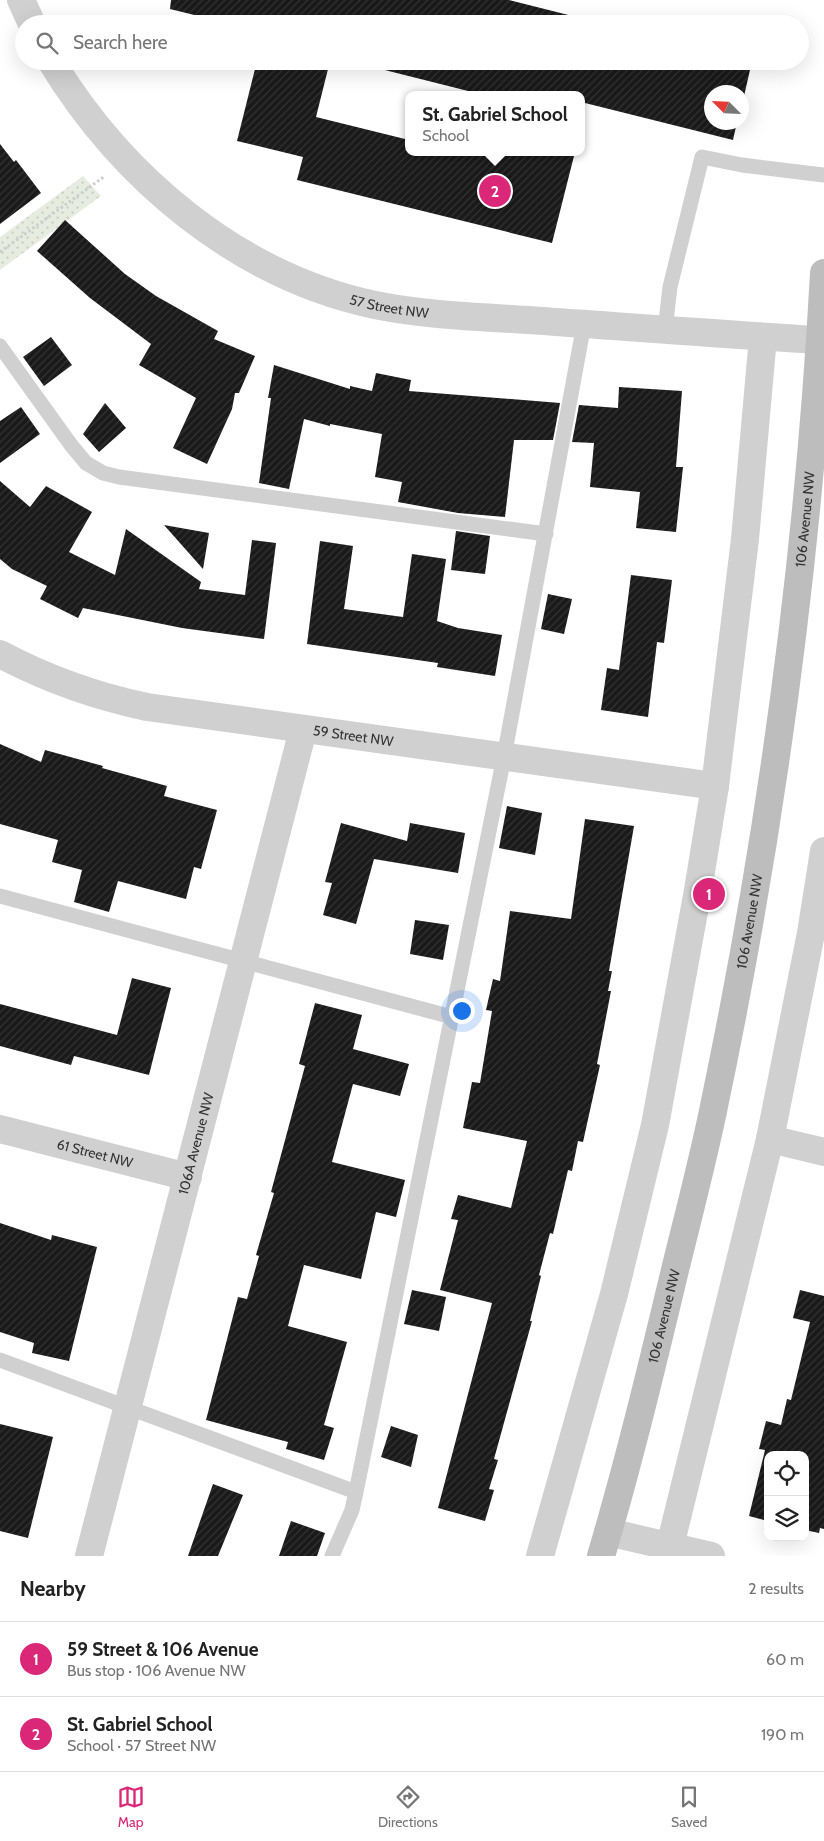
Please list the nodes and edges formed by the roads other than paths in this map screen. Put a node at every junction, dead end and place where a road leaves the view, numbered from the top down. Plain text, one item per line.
1 (21, 0) edge
2 (28, 15) edge
3 (57, 70) edge
4 (824, 175) edge
5 (824, 273) edge
6 (584, 324) junction
7 (665, 330) junction
8 (763, 336) junction
9 (820, 340) junction
10 (0, 346) edge
11 (546, 534) junction
12 (0, 654) edge
13 (303, 730) junction
14 (504, 757) junction
15 (715, 786) junction
16 (824, 851) edge
17 (0, 896) edge
18 (244, 962) junction
19 (452, 1017) junction
20 (0, 1128) edge
21 (770, 1139) junction
22 (824, 1152) edge
23 (188, 1177) junction
24 (0, 1360) edge
25 (129, 1409) junction
26 (356, 1492) junction
27 (605, 1544) edge
28 (670, 1546) junction
29 (89, 1556) edge
30 (332, 1556) edge
31 (540, 1556) edge
32 (711, 1556) edge

1 - 2 street
3 - 6 street, 57 Street NW
4 - 7 lane
5 - 9 main road, 106 Avenue NW
6 - 7 street, 57 Street NW
6 - 11 lane
7 - 8 street, 57 Street NW
8 - 9 street, 57 Street NW
8 - 15 street
9 - 27 main road, 106 Avenue NW
10 - 11 lane
11 - 14 lane
12 - 13 street, 59 Street NW
13 - 14 street, 59 Street NW
13 - 18 street, 106A Avenue NW
14 - 15 street, 59 Street NW
14 - 19 lane
15 - 31 street
16 - 21 street
17 - 18 lane
18 - 19 lane
18 - 23 street, 106A Avenue NW
19 - 26 lane
20 - 23 street, 61 Street NW
21 - 22 street
21 - 28 street
23 - 25 street, 106A Avenue NW
24 - 25 lane
25 - 26 lane
25 - 29 street, 106A Avenue NW
26 - 30 lane
27 - 28 street
28 - 32 street

